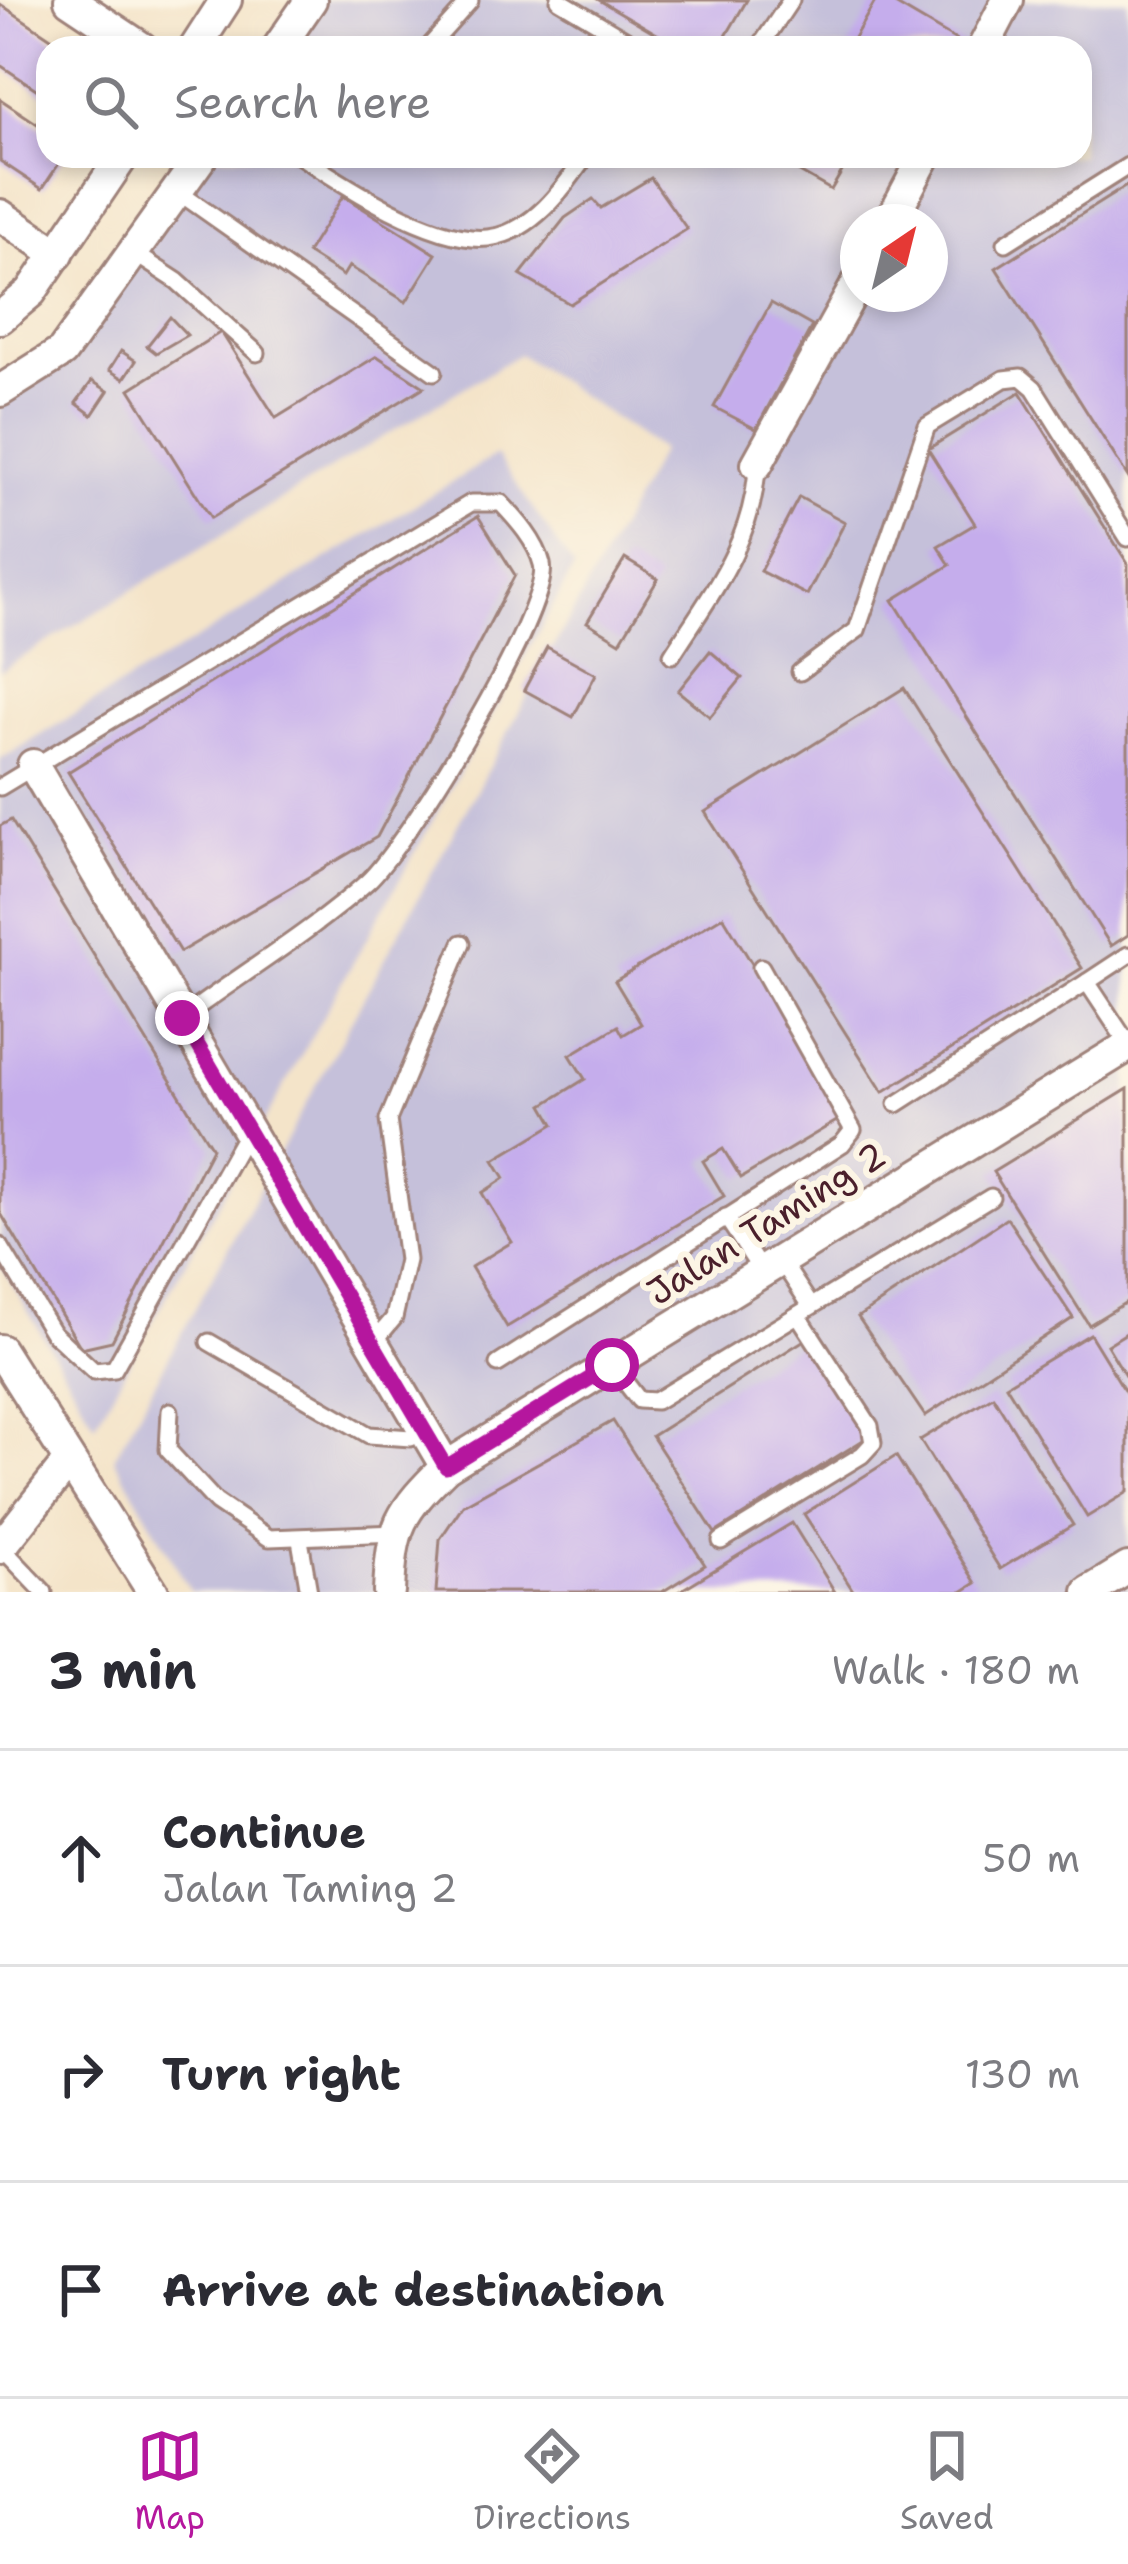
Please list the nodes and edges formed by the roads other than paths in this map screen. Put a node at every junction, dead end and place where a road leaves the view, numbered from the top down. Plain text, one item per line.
1 (70, 0) edge
2 (226, 0) edge
3 (311, 0) edge
4 (559, 0) edge
5 (790, 0) edge
6 (1008, 0) edge
7 (470, 1) edge
8 (124, 36) edge
9 (203, 36) edge
10 (286, 36) edge
11 (439, 36) edge
12 (620, 36) edge
13 (767, 36) edge
14 (989, 36) edge
15 (1128, 166) edge
16 (115, 168) edge
17 (193, 168) edge
18 (327, 168) edge
19 (578, 168) edge
20 (919, 168) edge
21 (177, 191) junction
22 (900, 204) edge
23 (0, 215) edge
24 (1006, 243) dead end
25 (58, 254) junction
26 (134, 254) junction
27 (841, 312) edge
28 (0, 318) edge
29 (257, 352) dead end
30 (434, 372) dead end
31 (0, 391) edge
32 (757, 464) joint
33 (1128, 538) edge
34 (672, 655) dead end
35 (800, 671) dead end
36 (33, 765) junction
37 (0, 787) edge
38 (462, 944) dead end
39 (1128, 956) edge
40 (761, 967) dead end
41 (1087, 982) junction
42 (182, 1018) junction
43 (1128, 1045) edge
44 (897, 1104) dead end
45 (248, 1130) junction
46 (991, 1197) dead end
47 (726, 1216) junction
48 (0, 1246) edge
49 (771, 1264) junction
50 (805, 1311) junction
51 (209, 1342) dead end
52 (372, 1344) junction
53 (0, 1350) edge
54 (498, 1364) dead end
55 (612, 1365) junction
56 (170, 1411) dead end
57 (423, 1428) junction
58 (69, 1461) junction
59 (446, 1467) junction
60 (397, 1533) junction
61 (300, 1540) junction
62 (722, 1541) dead end
63 (0, 1547) edge
64 (1128, 1568) edge
65 (34, 1587) edge
66 (153, 1592) edge
67 (309, 1592) edge
68 (389, 1592) edge
69 (1089, 1592) edge

1 - 8 street
2 - 9 street
3 - 10 street
4 - 12 lane
5 - 13 lane
6 - 14 street
7 - 11 lane
15 - 24 lane
16 - 25 street
17 - 21 street
18 - 19 lane
20 - 22 street
21 - 26 street
21 - 30 lane
23 - 25 street
25 - 28 street
26 - 29 lane
26 - 31 street
27 - 32 street
32 - 34 lane
33 - 35 lane
36 - 37 lane
36 - 42 street
36 - 42 lane
38 - 52 lane
39 - 41 lane
40 - 47 lane
41 - 43 lane
41 - 44 lane
42 - 45 street
43 - 49 street, Jalan Taming 2
45 - 48 lane
45 - 52 street
46 - 50 lane
47 - 49 lane
47 - 54 lane
49 - 50 lane
49 - 55 street, Jalan Taming 2
50 - 55 lane
50 - 62 lane
51 - 57 lane
52 - 57 street
53 - 58 street
55 - 59 street, Jalan Taming 2
56 - 61 lane
57 - 59 street
58 - 63 street
58 - 66 street
59 - 60 street, Jalan Taming 2
60 - 61 lane
60 - 68 street, Jalan Taming 2
61 - 67 lane
63 - 65 lane
64 - 69 street

